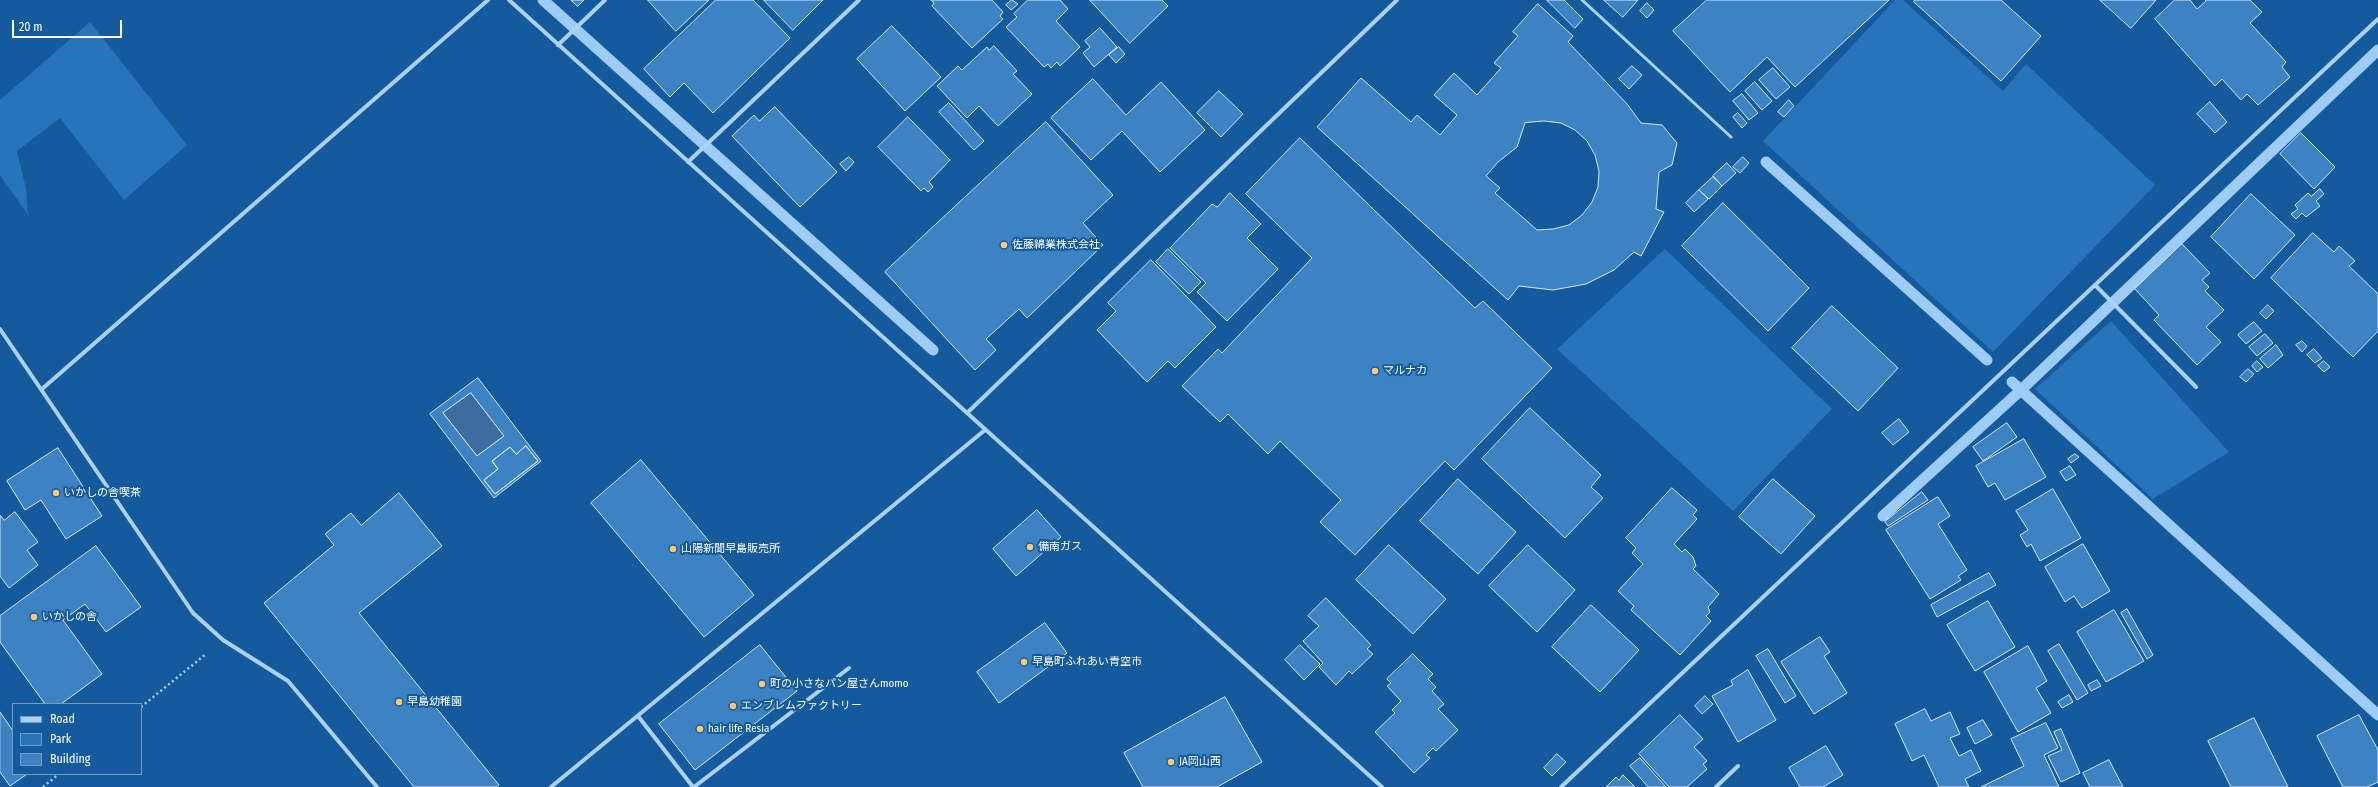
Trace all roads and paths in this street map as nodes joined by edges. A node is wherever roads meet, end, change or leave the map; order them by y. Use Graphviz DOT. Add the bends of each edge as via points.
graph roads {
  1 [pos="488,0"];
  2 [pos="508,0"];
  3 [pos="605,0"];
  4 [pos="859,0"];
  5 [pos="1398,0"];
  6 [pos="1582,0"];
  7 [pos="2378,19"];
  8 [pos="558,45"];
  9 [pos="1731,137"];
  10 [pos="688,162"];
  11 [pos="2095,285"];
  12 [pos="0,329"];
  13 [pos="2196,387"];
  14 [pos="42,389"];
  15 [pos="967,412"];
  16 [pos="985,430"];
  17 [pos="223,640"];
  18 [pos="849,668"];
  19 [pos="142,706"];
  20 [pos="638,716"];
  21 [pos="1738,766"];
  22 [pos="58,775"];
  23 [pos="43,787"];
  24 [pos="377,787"];
  25 [pos="551,787"];
  26 [pos="694,787"];
  27 [pos="1382,787"];
  28 [pos="1561,787"];
  29 [pos="1716,787"];
  1 -- 14 [label="street"];
  2 -- 8 [label="street"];
  3 -- 8 [label="street"];
  4 -- 10 [label="street"];
  5 -- 15 [label="street"];
  6 -- 9 [label="lane"];
  7 -- 11 [label="street"];
  8 -- 10 [label="street"];
  10 -- 15 [label="street"];
  11 -- 13 [label="street"];
  11 -- 28 [label="street"];
  12 -- 14 [label="street"];
  14 -- 17 [label="street" via="193,613"];
  15 -- 16 [label="street"];
  16 -- 20 [label="street"];
  16 -- 27 [label="street"];
  17 -- 19 [label="path"];
  17 -- 24 [label="street" via="288,681"];
  18 -- 26 [label="street"];
  20 -- 25 [label="street"];
  20 -- 26 [label="street"];
  21 -- 29 [label="street"];
  22 -- 23 [label="path"];
}
